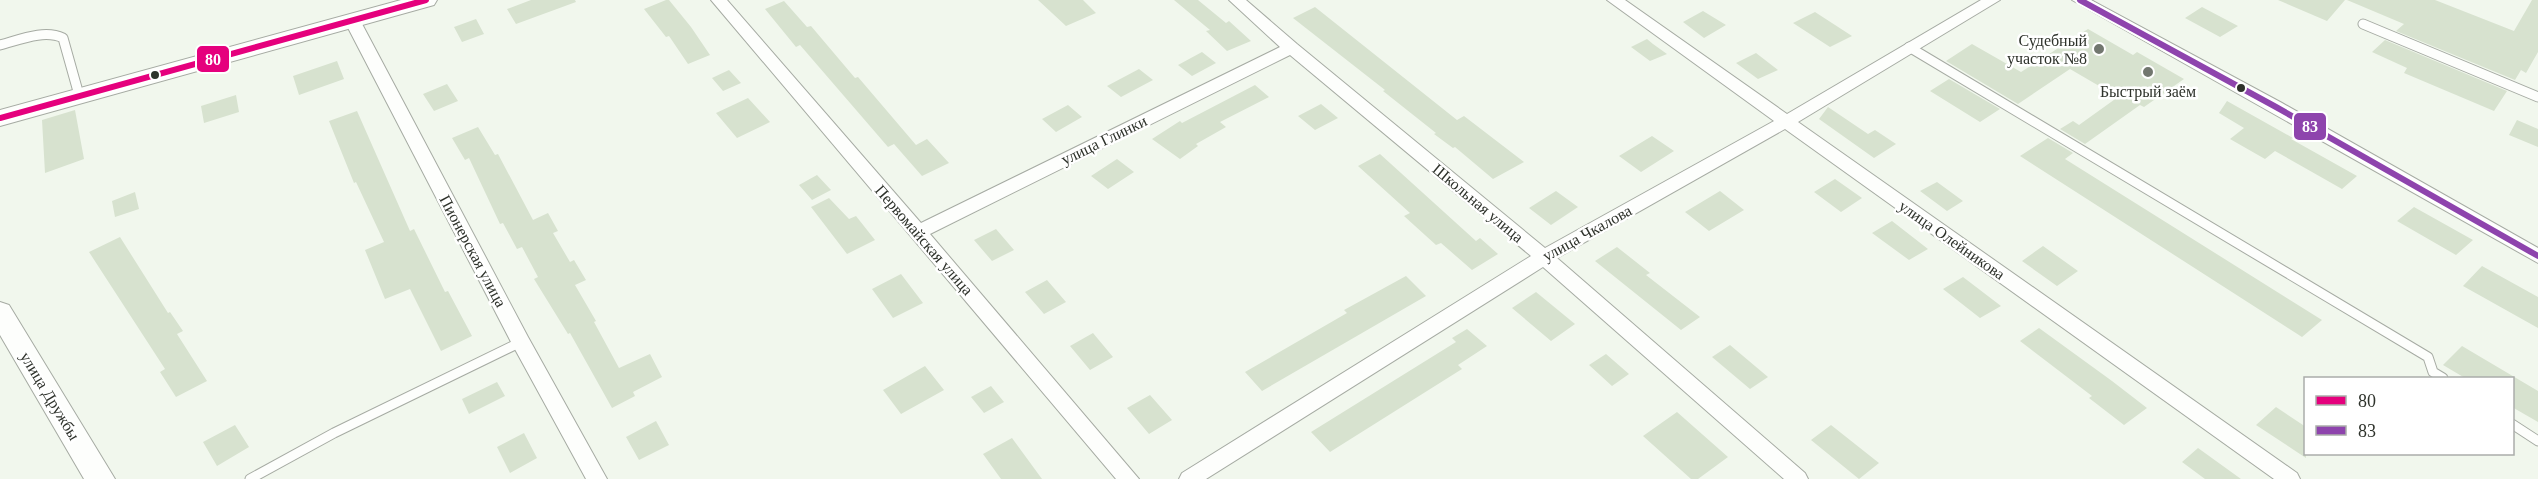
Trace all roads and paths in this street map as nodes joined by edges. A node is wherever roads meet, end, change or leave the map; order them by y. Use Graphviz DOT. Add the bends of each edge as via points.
graph roads {
  1 [pos="426,0"];
  2 [pos="719,0"];
  3 [pos="1237,0"];
  4 [pos="1615,0"];
  5 [pos="1992,0"];
  6 [pos="2080,0"];
  7 [pos="353,22"];
  8 [pos="2363,24"];
  9 [pos="0,45"];
  10 [pos="1909,47"];
  11 [pos="1291,48"];
  12 [pos="79,95"];
  13 [pos="2538,97"];
  14 [pos="0,118"];
  15 [pos="1785,122"];
  16 [pos="917,233"];
  17 [pos="2538,256"];
  18 [pos="1544,257"];
  19 [pos="0,312"];
  20 [pos="521,342"];
  21 [pos="2441,377"];
  22 [pos="2514,425"];
  23 [pos="2538,441"];
  24 [pos="100,479"];
  25 [pos="250,479"];
  26 [pos="597,479"];
  27 [pos="1129,479"];
  28 [pos="1189,479"];
  29 [pos="1798,479"];
  30 [pos="2290,479"];
  1 -- 7 [label="street"];
  2 -- 16 [label="street, Первомайская улица"];
  3 -- 11 [label="street, Школьная улица"];
  4 -- 15 [label="street, улица Олейникова"];
  5 -- 10 [label="street, улица Чкалова"];
  6 -- 17 [label="street"];
  7 -- 12 [label="street"];
  7 -- 20 [label="street, Пионерская улица"];
  8 -- 13 [label="lane"];
  9 -- 12 [label="lane" via="58,34 63,38"];
  10 -- 15 [label="street, улица Чкалова"];
  10 -- 21 [label="lane" via="2428,357 2433,372"];
  11 -- 16 [label="street, улица Глинки"];
  11 -- 18 [label="street, Школьная улица"];
  12 -- 14 [label="street"];
  15 -- 18 [label="street, улица Чкалова"];
  15 -- 30 [label="street, улица Олейникова"];
  16 -- 27 [label="street, Первомайская улица"];
  18 -- 28 [label="street, улица Чкалова"];
  18 -- 29 [label="street, Школьная улица"];
  19 -- 24 [label="street, улица Дружбы"];
  20 -- 25 [label="lane" via="334,433"];
  20 -- 26 [label="street, Пионерская улица"];
  22 -- 23 [label="lane"];
}
